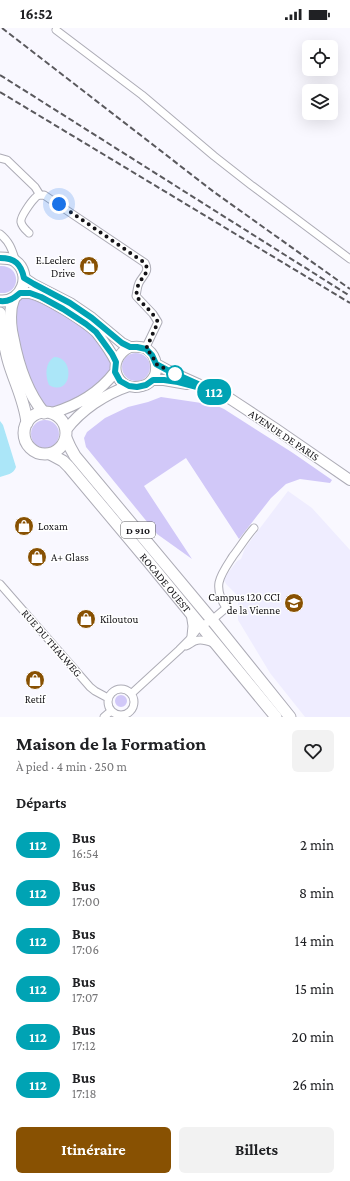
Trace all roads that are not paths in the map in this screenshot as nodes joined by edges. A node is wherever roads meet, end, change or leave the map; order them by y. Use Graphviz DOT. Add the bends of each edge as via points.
graph roads {
  1 [pos="56,29"];
  2 [pos="0,158"];
  3 [pos="40,195"];
  4 [pos="29,233"];
  5 [pos="0,234"];
  6 [pos="0,258"];
  7 [pos="350,259"];
  8 [pos="16,262"];
  9 [pos="24,278"];
  10 [pos="17,295"];
  11 [pos="0,301"];
  12 [pos="0,313"];
  13 [pos="130,347"];
  14 [pos="146,349"];
  15 [pos="156,364"];
  16 [pos="115,367"];
  17 [pos="153,380"];
  18 [pos="129,386"];
  19 [pos="216,392"];
  20 [pos="48,413"];
  21 [pos="27,423"];
  22 [pos="66,434"];
  23 [pos="50,454"];
  24 [pos="350,480"];
  25 [pos="254,528"];
  26 [pos="0,584"];
  27 [pos="190,611"];
  28 [pos="212,620"];
  29 [pos="203,628"];
  30 [pos="193,638"];
  31 [pos="218,645"];
  32 [pos="132,694"];
  33 [pos="108,698"];
  34 [pos="111,711"];
  35 [pos="123,716"];
  36 [pos="104,717"];
  37 [pos="276,717"];
  38 [pos="290,717"];
  1 -- 7 [label="street" via="142,95 251,185"];
  2 -- 3 [label="street" via="7,160 35,186"];
  3 -- 4 [label="street" via="35,197 21,219"];
  3 -- 14 [label="street" via="44,195 145,263 146,274 138,284 136,296 151,310 158,322"];
  5 -- 8 [label="street" via="12,248"];
  6 -- 8 [label="main road"];
  8 -- 9 [label="main road" via="22,269"];
  9 -- 10 [label="main road" via="23,286"];
  9 -- 13 [label="main road" via="70,303"];
  10 -- 11 [label="main road"];
  10 -- 16 [label="main road" via="30,293 41,297 86,324 104,343"];
  10 -- 20 [label="main road" via="11,311 11,329 16,355 30,393"];
  12 -- 21 [label="main road" via="6,349 26,412"];
  13 -- 14 [label="main road"];
  13 -- 16 [label="main road" via="120,353"];
  14 -- 15 [label="main road"];
  15 -- 17 [label="main road"];
  15 -- 19 [label="main road, AVENUE DE PARIS"];
  16 -- 18 [label="main road" via="120,381"];
  16 -- 20 [label="main road" via="102,386 81,402"];
  17 -- 18 [label="main road" via="146,385"];
  17 -- 19 [label="main road, AVENUE DE PARIS" via="178,382"];
  18 -- 22 [label="main road" via="98,401 74,420"];
  19 -- 24 [label="main road, AVENUE DE PARIS" via="229,398"];
  20 -- 21 [label="main road" via="37,414"];
  20 -- 22 [label="main road" via="61,420"];
  21 -- 23 [label="main road" via="24,435 29,446 38,453"];
  22 -- 23 [label="main road" via="60,448"];
  22 -- 28 [label="main road, ROCADE OUEST / D 910" via="75,456"];
  23 -- 27 [label="main road, ROCADE OUEST / D 910" via="69,467"];
  25 -- 28 [label="street" via="219,578 219,593 226,608"];
  26 -- 33 [label="street, RUE DU THALWEG" via="90,687"];
  27 -- 29 [label="main road, ROCADE OUEST / D 910"];
  27 -- 30 [label="street"];
  28 -- 29 [label="street"];
  28 -- 38 [label="main road, D 910"];
  29 -- 30 [label="street" via="199,627"];
  29 -- 31 [label="main road, ROCADE OUEST / D 910"];
  30 -- 31 [label="street"];
  30 -- 32 [label="street" via="191,644 179,650"];
  31 -- 37 [label="main road, ROCADE OUEST / D 910"];
  32 -- 33 [label="street" via="125,689 117,689"];
  32 -- 35 [label="street" via="134,700 131,709"];
  33 -- 34 [label="street"];
  34 -- 35 [label="street"];
  34 -- 36 [label="street"];
}
